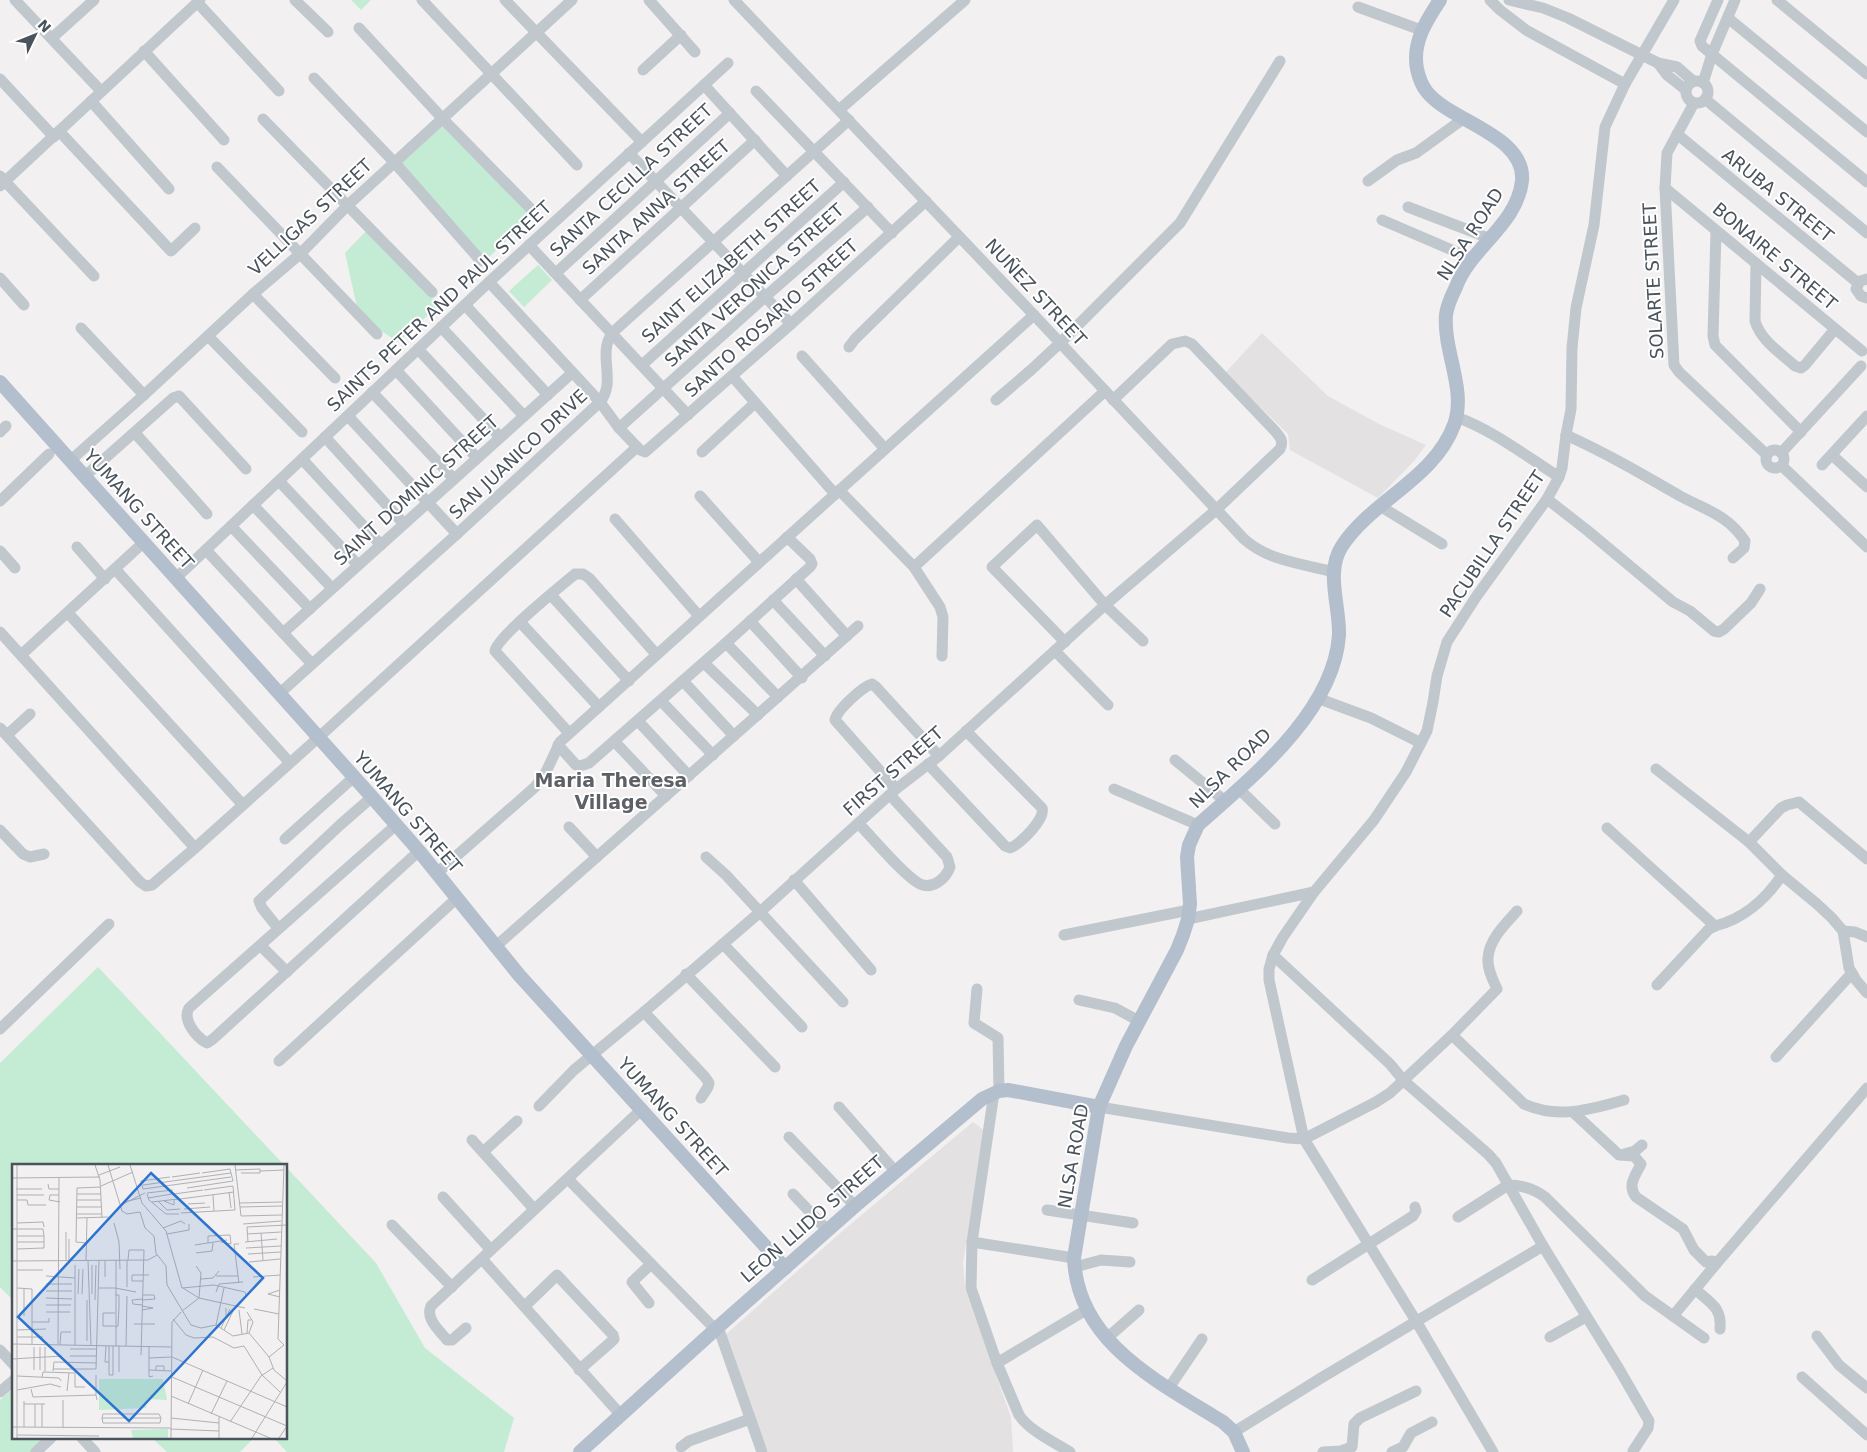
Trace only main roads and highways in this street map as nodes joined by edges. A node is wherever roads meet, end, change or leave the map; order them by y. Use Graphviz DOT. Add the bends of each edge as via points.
graph roads {
  1 [pos="1440,0"];
  2 [pos="0,382"];
  3 [pos="1099,1107"];
  4 [pos="785,1268"];
  5 [pos="580,1452"];
  6 [pos="1243,1452"];
  1 -- 3 [label="main road, NLSA ROAD" via="1421,30 1416,52 1424,88 1442,106 1501,140 1514,155 1522,172 1521,185 1510,212 1457,282 1446,316 1457,399 1456,417 1447,440 1433,459 1359,525 1336,560 1337,648 1317,698 1277,752 1198,825 1187,857 1189,915 1177,950 1138,1021"];
  2 -- 4 [label="main road, YUMANG STREET" via="396,824 495,947"];
  3 -- 4 [label="main road, LEON LLIDO STREET" via="1008,1090 996,1092 971,1107"];
  3 -- 6 [label="main road, NLSA ROAD" via="1074,1263 1078,1289 1086,1310 1106,1339 1124,1356 1223,1422 1234,1432"];
  4 -- 5 [label="main road, LEON LLIDO STREET"];
}
